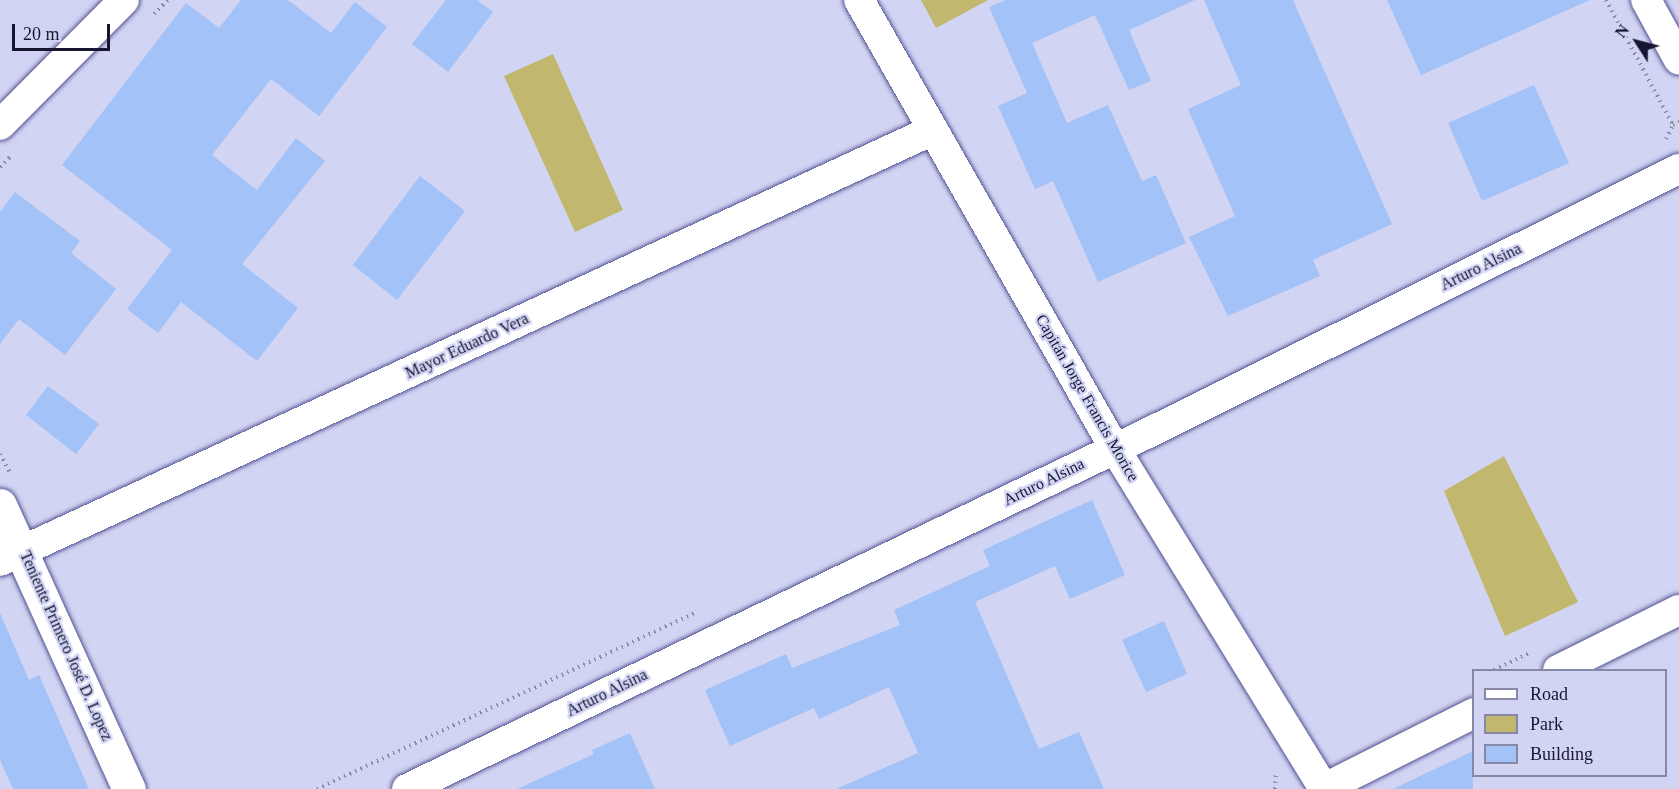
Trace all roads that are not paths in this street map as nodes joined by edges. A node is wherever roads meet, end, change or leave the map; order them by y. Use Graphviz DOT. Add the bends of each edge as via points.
graph roads {
  1 [pos="124,0"];
  2 [pos="859,0"];
  3 [pos="1646,0"];
  4 [pos="1679,60"];
  5 [pos="0,126"];
  6 [pos="933,130"];
  7 [pos="1679,169"];
  8 [pos="1115,449"];
  9 [pos="0,505"];
  10 [pos="12,556"];
  11 [pos="1679,610"];
  12 [pos="1560,669"];
  13 [pos="1472,714"];
  14 [pos="129,789"];
  15 [pos="407,789"];
  16 [pos="1324,789"];
  1 -- 5 [label="street"];
  2 -- 6 [label="street, Capitán Jorge Francis Morice"];
  3 -- 4 [label="street"];
  6 -- 8 [label="street, Capitán Jorge Francis Morice"];
  6 -- 10 [label="street, Mayor Eduardo Vera"];
  7 -- 8 [label="street, Arturo Alsina"];
  8 -- 15 [label="street, Arturo Alsina"];
  8 -- 16 [label="street, Capitán Jorge Francis Morice"];
  9 -- 10 [label="street, Teniente Primero José D. Lopez"];
  10 -- 14 [label="street, Teniente Primero José D. Lopez"];
  11 -- 12 [label="street"];
  13 -- 16 [label="street"];
}
